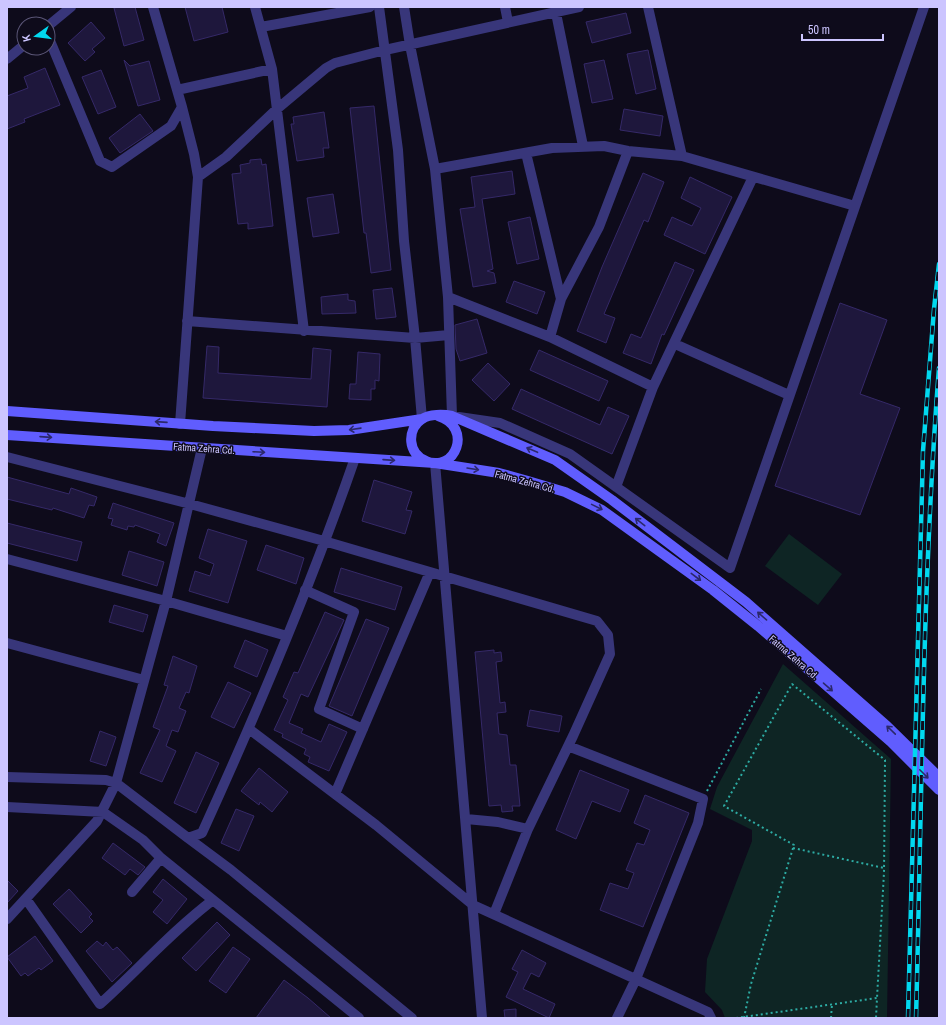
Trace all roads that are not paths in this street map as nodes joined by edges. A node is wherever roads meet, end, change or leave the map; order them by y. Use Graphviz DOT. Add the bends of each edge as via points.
graph roads {
  1 [pos="71,7"];
  2 [pos="153,7"];
  3 [pos="255,7"];
  4 [pos="370,7"];
  5 [pos="379,7"];
  6 [pos="402,7"];
  7 [pos="505,7"];
  8 [pos="580,7"];
  9 [pos="648,7"];
  10 [pos="924,7"];
  11 [pos="556,13"];
  12 [pos="56,19"];
  13 [pos="508,22"];
  14 [pos="261,27"];
  15 [pos="410,44"];
  16 [pos="385,50"];
  17 [pos="16,52"];
  18 [pos="56,55"];
  19 [pos="7,59"];
  20 [pos="272,69"];
  21 [pos="177,90"];
  22 [pos="182,107"];
  23 [pos="277,109"];
  24 [pos="583,146"];
  25 [pos="628,151"];
  26 [pos="526,153"];
  27 [pos="682,156"];
  28 [pos="435,168"];
  29 [pos="198,176"];
  30 [pos="753,177"];
  31 [pos="855,206"];
  32 [pos="448,297"];
  33 [pos="561,300"];
  34 [pos="187,321"];
  35 [pos="304,331"];
  36 [pos="449,336"];
  37 [pos="550,337"];
  38 [pos="415,338"];
  39 [pos="675,344"];
  40 [pos="653,387"];
  41 [pos="790,395"];
  42 [pos="7,411"];
  43 [pos="438,416"];
  44 [pos="452,416"];
  45 [pos="422,419"];
  46 [pos="180,424"];
  47 [pos="7,435"];
  48 [pos="202,448"];
  49 [pos="7,457"];
  50 [pos="356,458"];
  51 [pos="435,463"];
  52 [pos="616,487"];
  53 [pos="190,504"];
  54 [pos="324,541"];
  55 [pos="667,550"];
  56 [pos="7,559"];
  57 [pos="430,572"];
  58 [pos="444,576"];
  59 [pos="305,590"];
  60 [pos="166,601"];
  61 [pos="287,636"];
  62 [pos="7,643"];
  63 [pos="144,680"];
  64 [pos="248,729"];
  65 [pos="363,729"];
  66 [pos="568,746"];
  67 [pos="7,777"];
  68 [pos="939,777"];
  69 [pos="116,784"];
  70 [pos="939,790"];
  71 [pos="335,794"];
  72 [pos="7,807"];
  73 [pos="103,812"];
  74 [pos="466,819"];
  75 [pos="528,829"];
  76 [pos="188,838"];
  77 [pos="161,858"];
  78 [pos="132,892"];
  79 [pos="26,899"];
  80 [pos="212,900"];
  81 [pos="473,905"];
  82 [pos="494,914"];
  83 [pos="7,919"];
  84 [pos="636,979"];
  85 [pos="359,1018"];
  86 [pos="412,1018"];
  87 [pos="482,1018"];
  88 [pos="617,1018"];
  89 [pos="710,1018"];
  1 -- 12 [label="street"];
  2 -- 21 [label="street"];
  3 -- 14 [label="street"];
  4 -- 14 [label="street"];
  5 -- 16 [label="street"];
  6 -- 15 [label="street"];
  7 -- 13 [label="street"];
  8 -- 11 [label="street"];
  9 -- 27 [label="street" via="651,11"];
  10 -- 31 [label="street"];
  11 -- 13 [label="street"];
  11 -- 24 [label="street"];
  13 -- 15 [label="street"];
  14 -- 20 [label="street"];
  15 -- 16 [label="street"];
  15 -- 28 [label="street"];
  16 -- 23 [label="street" via="335,63"];
  16 -- 38 [label="street" via="398,150 404,241"];
  17 -- 19 [label="street"];
  18 -- 22 [label="street" via="100,161 112,167 172,126"];
  20 -- 21 [label="street"];
  20 -- 23 [label="street"];
  21 -- 22 [label="street"];
  22 -- 29 [label="street"];
  23 -- 29 [label="street" via="226,157"];
  23 -- 35 [label="street"];
  24 -- 25 [label="street" via="604,146"];
  24 -- 26 [label="street"];
  25 -- 27 [label="street"];
  25 -- 33 [label="street" via="599,227"];
  26 -- 28 [label="street"];
  26 -- 33 [label="street"];
  27 -- 30 [label="street"];
  28 -- 32 [label="street"];
  29 -- 34 [label="street"];
  30 -- 31 [label="street"];
  30 -- 39 [label="street"];
  31 -- 41 [label="street"];
  32 -- 36 [label="street"];
  32 -- 37 [label="street"];
  33 -- 37 [label="street"];
  34 -- 35 [label="street"];
  34 -- 46 [label="street"];
  35 -- 38 [label="street"];
  36 -- 38 [label="street"];
  36 -- 44 [label="street"];
  37 -- 40 [label="street"];
  38 -- 45 [label="street"];
  39 -- 40 [label="street"];
  39 -- 41 [label="street"];
  40 -- 52 [label="street"];
  41 -- 52 [label="street" via="730,568"];
  46 -- 42 [label="main road, one-way"];
  43 -- 44 [label="main road, Fatma Zehra Cd."];
  43 -- 45 [label="main road"];
  43 -- 51 [label="main road" via="456,429 458,445 450,458"];
  44 -- 52 [label="street" via="500,423 570,454"];
  55 -- 44 [label="main road, Fatma Zehra Cd., one-way" via="612,500 555,460"];
  45 -- 46 [label="main road, one-way" via="349,430 314,431"];
  45 -- 51 [label="main road" via="412,431 412,446 420,459"];
  47 -- 48 [label="main road, Fatma Zehra Cd., one-way"];
  48 -- 50 [label="main road, Fatma Zehra Cd., one-way"];
  48 -- 53 [label="street"];
  49 -- 53 [label="street"];
  50 -- 51 [label="main road, Fatma Zehra Cd., one-way"];
  50 -- 54 [label="street"];
  51 -- 55 [label="main road, Fatma Zehra Cd., one-way" via="499,473 565,492 602,510"];
  51 -- 58 [label="street"];
  53 -- 54 [label="street"];
  53 -- 60 [label="street"];
  54 -- 57 [label="street"];
  54 -- 59 [label="street"];
  68 -- 55 [label="main road, Fatma Zehra Cd., one-way" via="887,726 746,602"];
  55 -- 70 [label="main road, Fatma Zehra Cd., one-way" via="891,742"];
  56 -- 60 [label="street"];
  57 -- 58 [label="street"];
  57 -- 65 [label="street"];
  58 -- 66 [label="street" via="597,621 608,635 610,654"];
  58 -- 74 [label="street"];
  59 -- 61 [label="street"];
  59 -- 65 [label="street" via="354,612 319,709"];
  60 -- 61 [label="street"];
  60 -- 63 [label="street"];
  61 -- 64 [label="street"];
  62 -- 63 [label="street"];
  63 -- 69 [label="street"];
  64 -- 71 [label="street"];
  64 -- 76 [label="street" via="202,833"];
  65 -- 71 [label="street"];
  66 -- 75 [label="street"];
  66 -- 84 [label="street" via="703,799 698,823"];
  67 -- 69 [label="street" via="74,777 106,780"];
  69 -- 73 [label="street"];
  69 -- 76 [label="street"];
  71 -- 81 [label="street"];
  72 -- 73 [label="street"];
  73 -- 77 [label="street" via="143,840"];
  73 -- 79 [label="street" via="84,837"];
  74 -- 75 [label="street" via="498,822"];
  74 -- 81 [label="street"];
  75 -- 82 [label="street"];
  76 -- 86 [label="street"];
  77 -- 78 [label="street"];
  77 -- 80 [label="street"];
  79 -- 80 [label="street" via="100,1004"];
  79 -- 83 [label="street"];
  80 -- 85 [label="street"];
  81 -- 82 [label="street"];
  81 -- 87 [label="street"];
  82 -- 84 [label="street"];
  84 -- 88 [label="street"];
  84 -- 89 [label="street" via="708,1012"];
}
